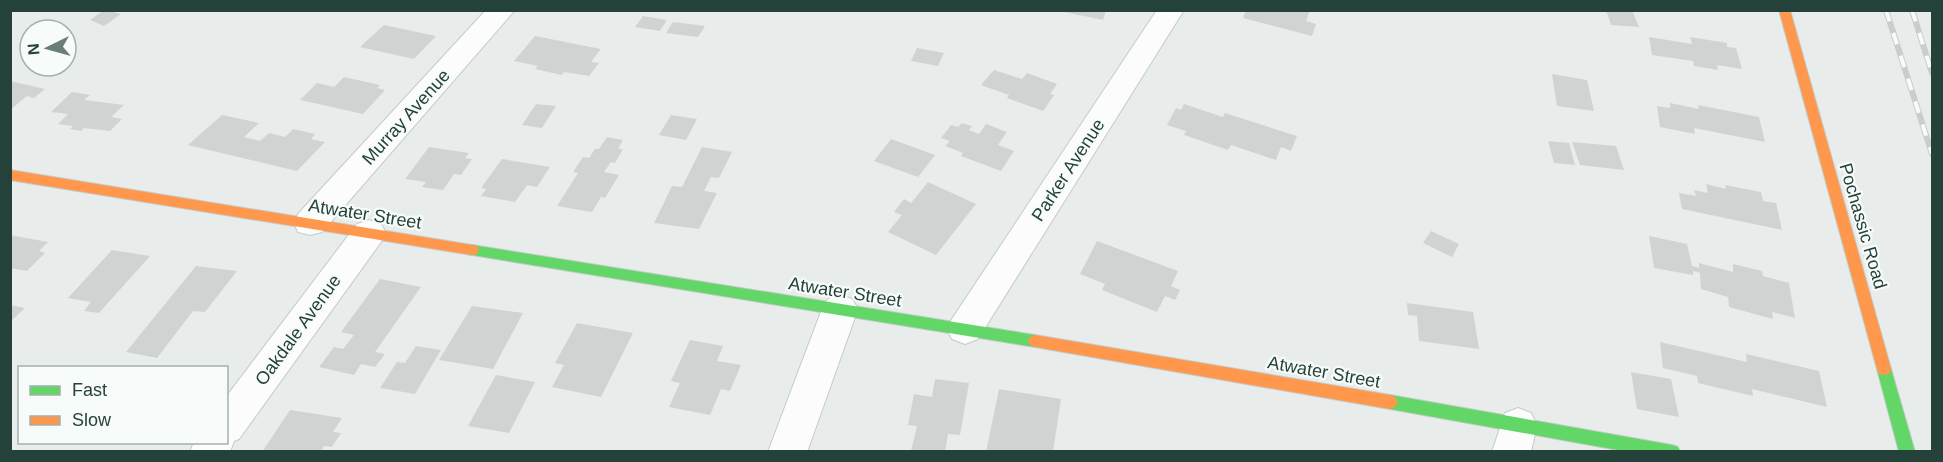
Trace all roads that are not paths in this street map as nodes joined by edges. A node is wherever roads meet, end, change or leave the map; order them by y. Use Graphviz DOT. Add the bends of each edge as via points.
graph roads {
  1 [pos="502,10"];
  2 [pos="1171,10"];
  3 [pos="1784,10"];
  4 [pos="10,175"];
  5 [pos="309,223"];
  6 [pos="369,233"];
  7 [pos="840,309"];
  8 [pos="965,329"];
  9 [pos="228,424"];
  10 [pos="1515,438"];
  11 [pos="787,452"];
  12 [pos="1672,452"];
  13 [pos="1907,452"];
  1 -- 5 [label="street, Murray Avenue"];
  2 -- 8 [label="street, Parker Avenue"];
  3 -- 13 [label="street, Pochassic Road"];
  4 -- 5 [label="street, Atwater Street"];
  5 -- 6 [label="street, Atwater Street"];
  6 -- 7 [label="street, Atwater Street"];
  6 -- 9 [label="street, Oakdale Avenue"];
  7 -- 8 [label="street, Atwater Street"];
  7 -- 11 [label="street"];
  8 -- 10 [label="street, Atwater Street" via="1155,360"];
  10 -- 12 [label="street, Atwater Street"];
}
